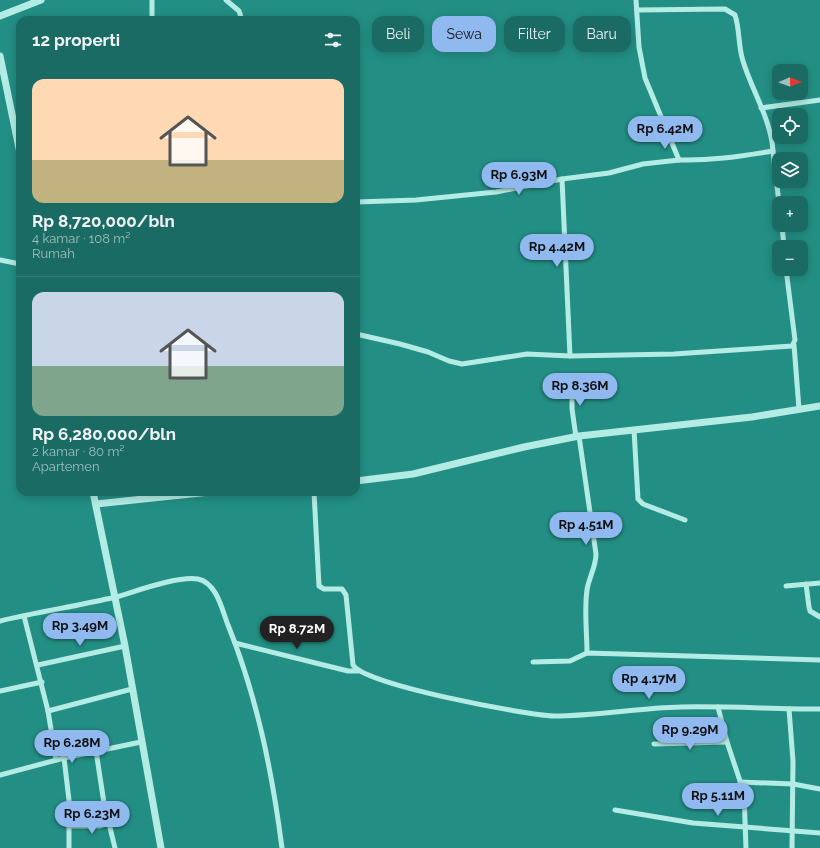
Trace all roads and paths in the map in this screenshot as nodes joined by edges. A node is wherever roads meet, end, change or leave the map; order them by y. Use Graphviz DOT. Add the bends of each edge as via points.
graph roads {
  1 [pos="41,0"];
  2 [pos="152,0"];
  3 [pos="226,0"];
  4 [pos="636,0"];
  5 [pos="637,10"];
  6 [pos="0,16"];
  7 [pos="152,16"];
  8 [pos="241,16"];
  9 [pos="0,56"];
  10 [pos="820,100"];
  11 [pos="761,108"];
  12 [pos="16,134"];
  13 [pos="773,151"];
  14 [pos="679,160"];
  15 [pos="562,179"];
  16 [pos="778,196"];
  17 [pos="360,202"];
  18 [pos="0,260"];
  19 [pos="16,263"];
  20 [pos="787,276"];
  21 [pos="360,335"];
  22 [pos="794,345"];
  23 [pos="570,356"];
  24 [pos="572,379"];
  25 [pos="820,406"];
  26 [pos="798,409"];
  27 [pos="634,430"];
  28 [pos="578,437"];
  29 [pos="360,481"];
  30 [pos="94,496"];
  31 [pos="172,496"];
  32 [pos="314,496"];
  33 [pos="96,504"];
  34 [pos="685,520"];
  35 [pos="820,583"];
  36 [pos="806,584"];
  37 [pos="786,586"];
  38 [pos="115,597"];
  39 [pos="24,616"];
  40 [pos="820,617"];
  41 [pos="0,621"];
  42 [pos="236,643"];
  43 [pos="125,646"];
  44 [pos="587,653"];
  45 [pos="820,660"];
  46 [pos="533,662"];
  47 [pos="38,665"];
  48 [pos="358,671"];
  49 [pos="42,682"];
  50 [pos="132,689"];
  51 [pos="0,691"];
  52 [pos="718,707"];
  53 [pos="789,709"];
  54 [pos="820,709"];
  55 [pos="48,711"];
  56 [pos="141,742"];
  57 [pos="727,742"];
  58 [pos="654,744"];
  59 [pos="96,750"];
  60 [pos="64,758"];
  61 [pos="56,760"];
  62 [pos="0,775"];
  63 [pos="740,782"];
  64 [pos="793,784"];
  65 [pos="820,789"];
  66 [pos="616,810"];
  67 [pos="109,823"];
  68 [pos="69,826"];
  69 [pos="747,829"];
  70 [pos="792,831"];
  71 [pos="820,834"];
  72 [pos="69,848"];
  73 [pos="115,848"];
  74 [pos="161,848"];
  75 [pos="282,848"];
  76 [pos="746,848"];
  77 [pos="792,848"];
  1 -- 6 [label="street"];
  2 -- 7 [label="street"];
  3 -- 8 [label="street" via="239,11"];
  4 -- 5 [label="street"];
  5 -- 11 [label="street" via="692,8 731,11 737,22 743,62"];
  5 -- 14 [label="street" via="645,78"];
  9 -- 12 [label="street"];
  10 -- 11 [label="street"];
  11 -- 13 [label="street" via="770,131"];
  13 -- 14 [label="street" via="734,158"];
  13 -- 16 [label="street"];
  14 -- 15 [label="street"];
  15 -- 17 [label="street" via="496,192 416,200"];
  15 -- 23 [label="street"];
  18 -- 19 [label="street"];
  20 -- 22 [label="street"];
  21 -- 23 [label="street" via="400,344 455,363 527,354"];
  22 -- 23 [label="street" via="674,354"];
  22 -- 26 [label="street"];
  24 -- 28 [label="street" via="572,409"];
  25 -- 26 [label="street"];
  26 -- 27 [label="street"];
  27 -- 28 [label="street"];
  27 -- 34 [label="street" via="638,499 643,504"];
  28 -- 29 [label="street" via="524,446 413,474"];
  28 -- 44 [label="street" via="596,554 584,609"];
  30 -- 33 [label="street"];
  31 -- 33 [label="street"];
  32 -- 48 [label="street" via="319,586 324,589 342,589 346,595 353,661"];
  33 -- 38 [label="street"];
  35 -- 36 [label="street"];
  36 -- 37 [label="street"];
  36 -- 40 [label="street" via="810,611"];
  38 -- 39 [label="street"];
  38 -- 42 [label="street" via="186,579 200,579 210,585 218,597"];
  38 -- 43 [label="street"];
  39 -- 41 [label="street"];
  39 -- 47 [label="street"];
  42 -- 48 [label="street" via="348,671"];
  42 -- 75 [label="street" via="265,740"];
  43 -- 47 [label="street"];
  43 -- 50 [label="street"];
  44 -- 45 [label="street"];
  44 -- 46 [label="street" via="570,661"];
  47 -- 49 [label="street"];
  48 -- 52 [label="street" via="406,688 478,704 554,716"];
  49 -- 51 [label="street"];
  49 -- 55 [label="street"];
  50 -- 55 [label="street"];
  50 -- 56 [label="street"];
  52 -- 53 [label="street"];
  52 -- 57 [label="street"];
  53 -- 54 [label="street"];
  53 -- 64 [label="street"];
  55 -- 61 [label="street"];
  56 -- 59 [label="street"];
  56 -- 74 [label="street"];
  57 -- 58 [label="street"];
  57 -- 63 [label="street"];
  59 -- 60 [label="street"];
  59 -- 67 [label="street"];
  60 -- 61 [label="street"];
  60 -- 68 [label="street"];
  61 -- 62 [label="street"];
  63 -- 64 [label="street"];
  63 -- 69 [label="street" via="745,799"];
  64 -- 65 [label="street"];
  64 -- 70 [label="street"];
  66 -- 69 [label="street"];
  67 -- 68 [label="street" via="100,826"];
  67 -- 73 [label="street"];
  68 -- 72 [label="street"];
  69 -- 70 [label="street"];
  69 -- 76 [label="street"];
  70 -- 71 [label="street"];
  70 -- 77 [label="street"];
}
